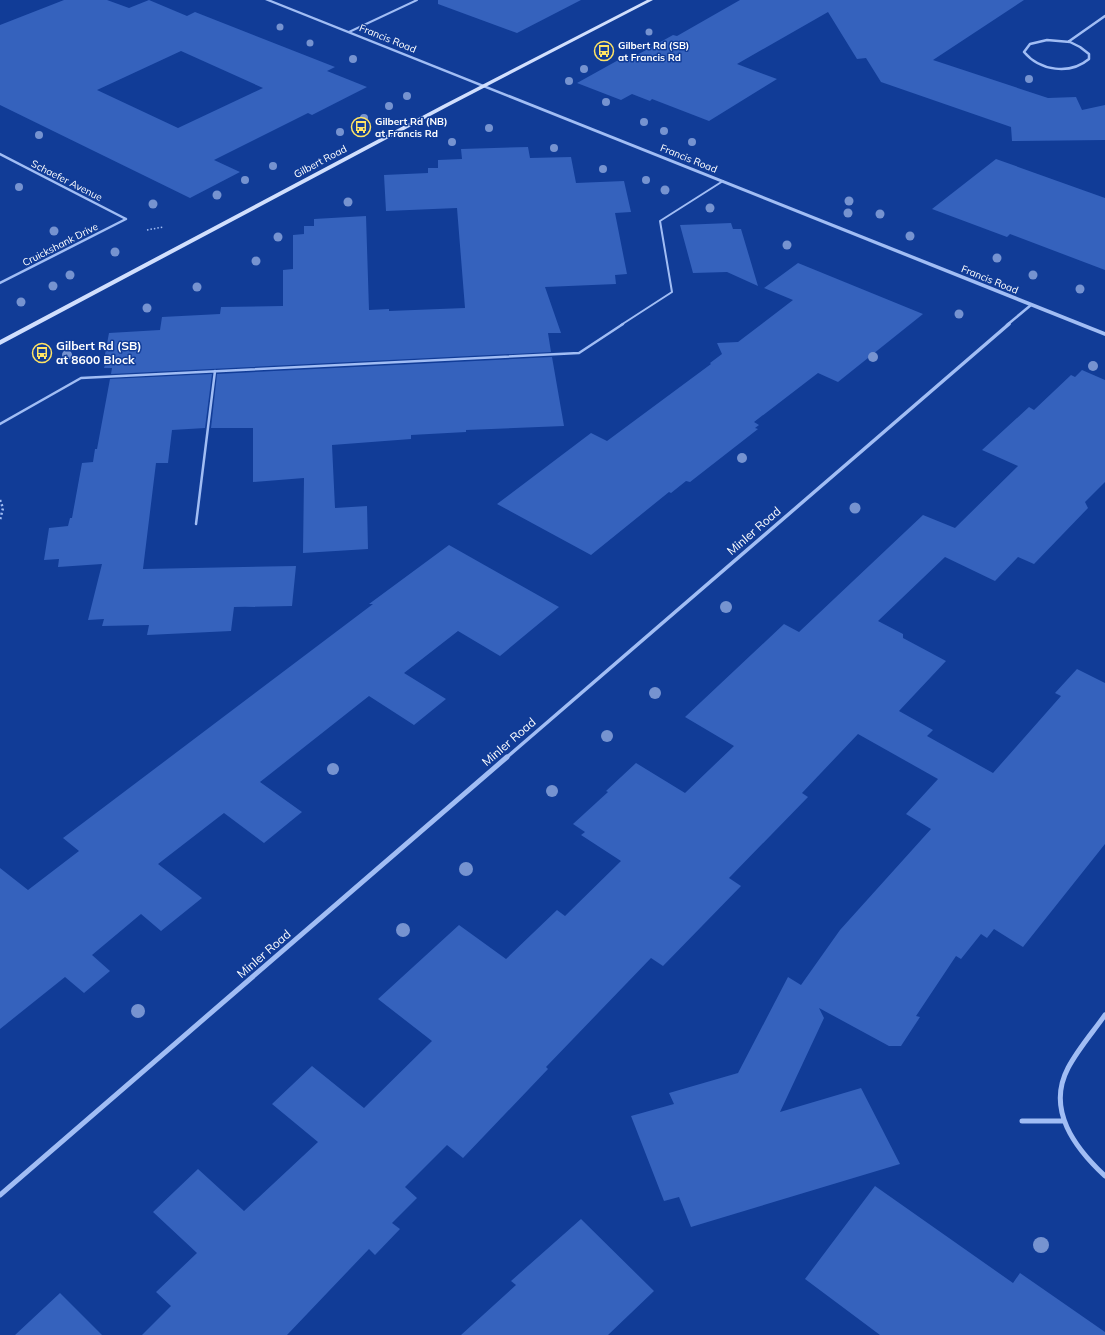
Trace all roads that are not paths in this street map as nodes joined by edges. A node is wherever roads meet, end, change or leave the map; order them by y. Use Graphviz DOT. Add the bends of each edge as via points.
graph roads {
  1 [pos="266,0"];
  2 [pos="417,0"];
  3 [pos="651,0"];
  4 [pos="1105,16"];
  5 [pos="349,32"];
  6 [pos="1068,42"];
  7 [pos="484,86"];
  8 [pos="0,154"];
  9 [pos="723,182"];
  10 [pos="126,220"];
  11 [pos="0,283"];
  12 [pos="1031,305"];
  13 [pos="1105,334"];
  14 [pos="0,343"];
  15 [pos="214,371"];
  16 [pos="0,424"];
  17 [pos="196,524"];
  18 [pos="1105,1015"];
  19 [pos="1022,1121"];
  20 [pos="1062,1121"];
  21 [pos="1105,1176"];
  22 [pos="0,1195"];
  1 -- 5 [label="street, Francis Road"];
  2 -- 5 [label="lane"];
  3 -- 7 [label="main road, Gilbert Road"];
  4 -- 6 [label="street"];
  5 -- 7 [label="street, Francis Road"];
  6 -- 6 [label="street" via="1078,45 1089,54 1086,63 1071,68 1050,67 1032,61 1024,52 1025,48 1037,41"];
  7 -- 9 [label="street, Francis Road"];
  7 -- 14 [label="main road, Gilbert Road"];
  8 -- 10 [label="street, Schaefer Avenue"];
  9 -- 12 [label="street, Francis Road"];
  9 -- 15 [label="lane" via="660,221 672,292 579,353"];
  10 -- 11 [label="street, Cruickshank Drive"];
  12 -- 13 [label="street, Francis Road"];
  12 -- 22 [label="street, Minler Road"];
  15 -- 16 [label="lane" via="81,378"];
  15 -- 17 [label="lane"];
  18 -- 20 [label="street" via="1068,1069 1061,1086 1059,1104"];
  19 -- 20 [label="street"];
  20 -- 21 [label="street" via="1071,1140 1084,1157"];
}
